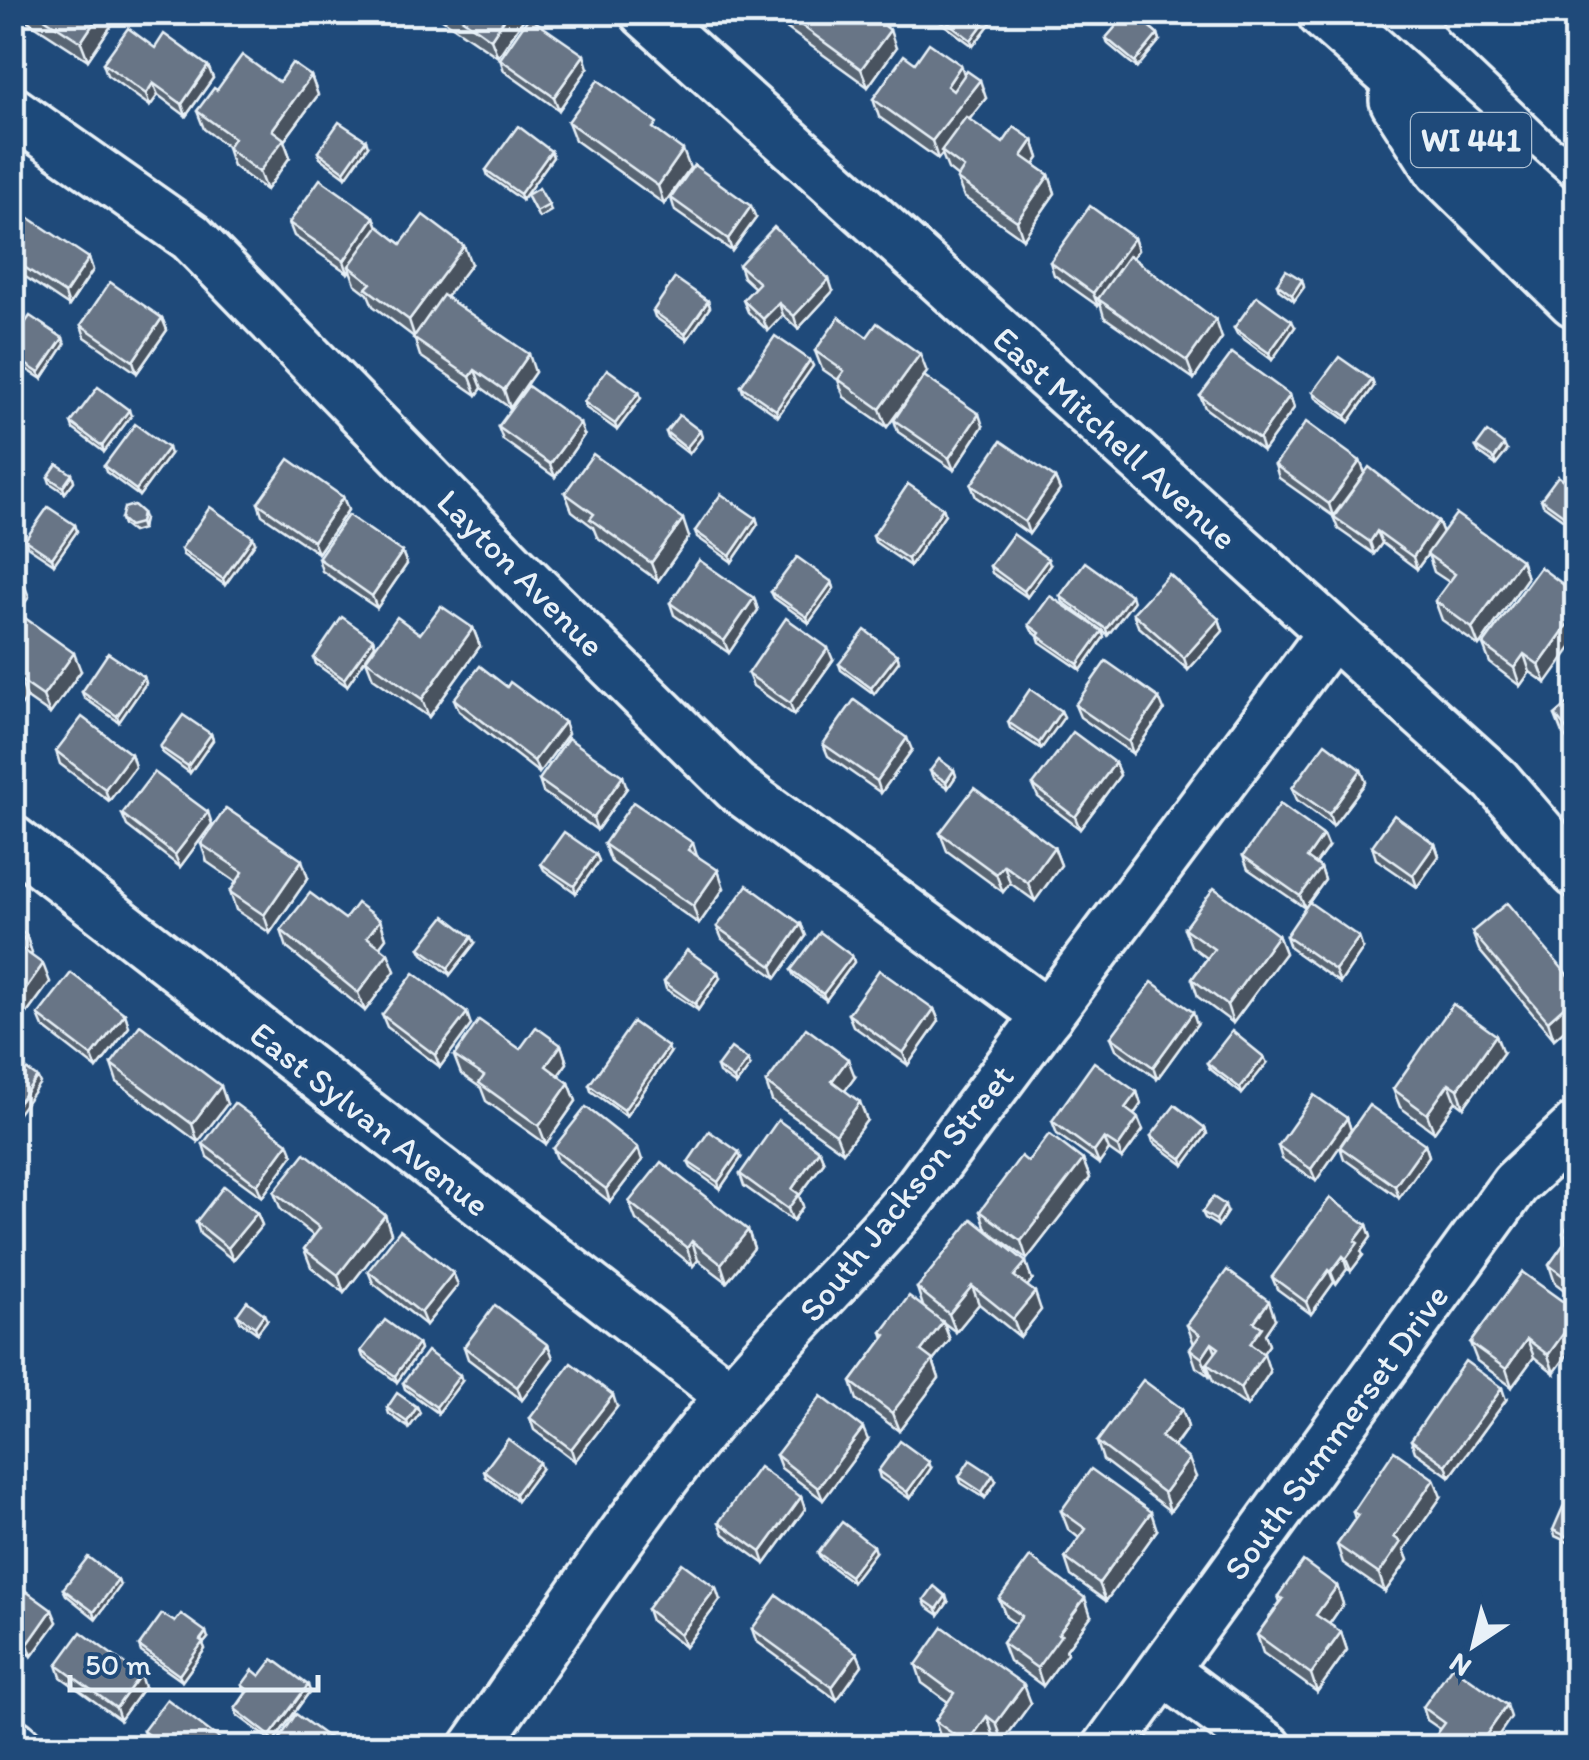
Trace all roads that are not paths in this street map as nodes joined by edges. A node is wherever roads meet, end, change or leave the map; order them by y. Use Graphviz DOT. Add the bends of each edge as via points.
graph roads {
  1 [pos="644,12"];
  2 [pos="1469,12"];
  3 [pos="1526,12"];
  4 [pos="1344,30"];
  5 [pos="1576,56"];
  6 [pos="12,111"];
  7 [pos="1576,114"];
  8 [pos="1576,235"];
  9 [pos="1576,299"];
  10 [pos="1332,633"];
  11 [pos="12,840"];
  12 [pos="1576,873"];
  13 [pos="1048,1014"];
  14 [pos="1576,1127"];
  15 [pos="731,1396"];
  16 [pos="1164,1671"];
  17 [pos="474,1748"];
  18 [pos="1107,1748"];
  19 [pos="1268,1748"];
  1 -- 10 [label="street, East Mitchell Avenue"];
  2 -- 7 [label="highway"];
  3 -- 5 [label="highway"];
  4 -- 8 [label="highway, WI 441"];
  4 -- 9 [label="highway" via="1442,168"];
  6 -- 13 [label="street, Layton Avenue" via="190,237 736,787"];
  10 -- 12 [label="street, East Mitchell Avenue" via="1496,780"];
  10 -- 13 [label="street, South Jackson Street"];
  11 -- 15 [label="street, East Sylvan Avenue"];
  13 -- 15 [label="street, South Jackson Street" via="912,1197"];
  14 -- 16 [label="street, South Summerset Drive" via="1515,1184"];
  15 -- 17 [label="street, South Jackson Street"];
  16 -- 18 [label="street, South Summerset Drive"];
  16 -- 19 [label="street"];
}
